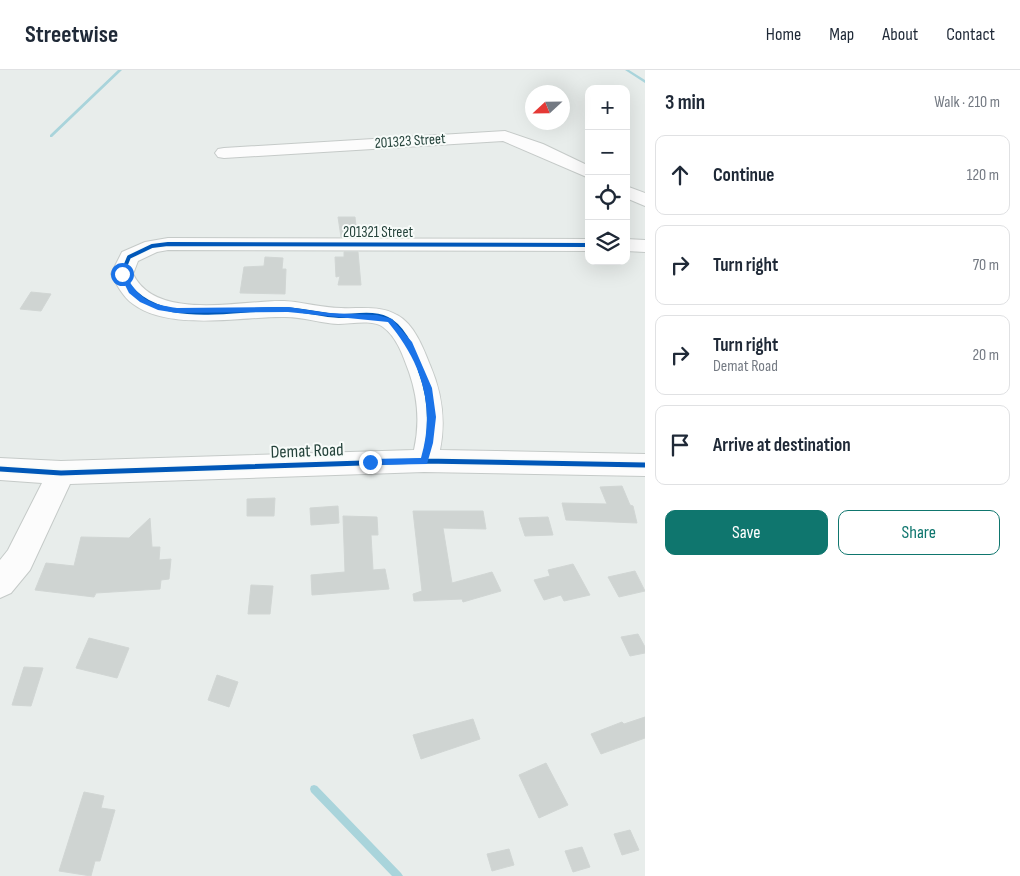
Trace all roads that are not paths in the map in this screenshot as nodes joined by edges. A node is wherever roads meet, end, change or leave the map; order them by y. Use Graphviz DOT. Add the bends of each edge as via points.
graph roads {
  1 [pos="224,153"];
  2 [pos="585,171"];
  3 [pos="630,193"];
  4 [pos="645,200"];
  5 [pos="585,245"];
  6 [pos="630,246"];
  7 [pos="645,246"];
  8 [pos="424,462"];
  9 [pos="645,465"];
  10 [pos="0,469"];
  11 [pos="61,472"];
  12 [pos="0,583"];
  1 -- 2 [label="street, 201323 Street" via="505,136"];
  3 -- 4 [label="street"];
  5 -- 8 [label="street, 201321 Street" via="168,244 152,246 129,257 122,274 131,292 158,308 177,311 288,309 390,320 408,342 428,388 432,417"];
  6 -- 7 [label="street"];
  8 -- 9 [label="street, Demat Road"];
  8 -- 11 [label="street, Demat Road"];
  10 -- 11 [label="street, Demat Road"];
  11 -- 12 [label="street" via="19,560"];
}
